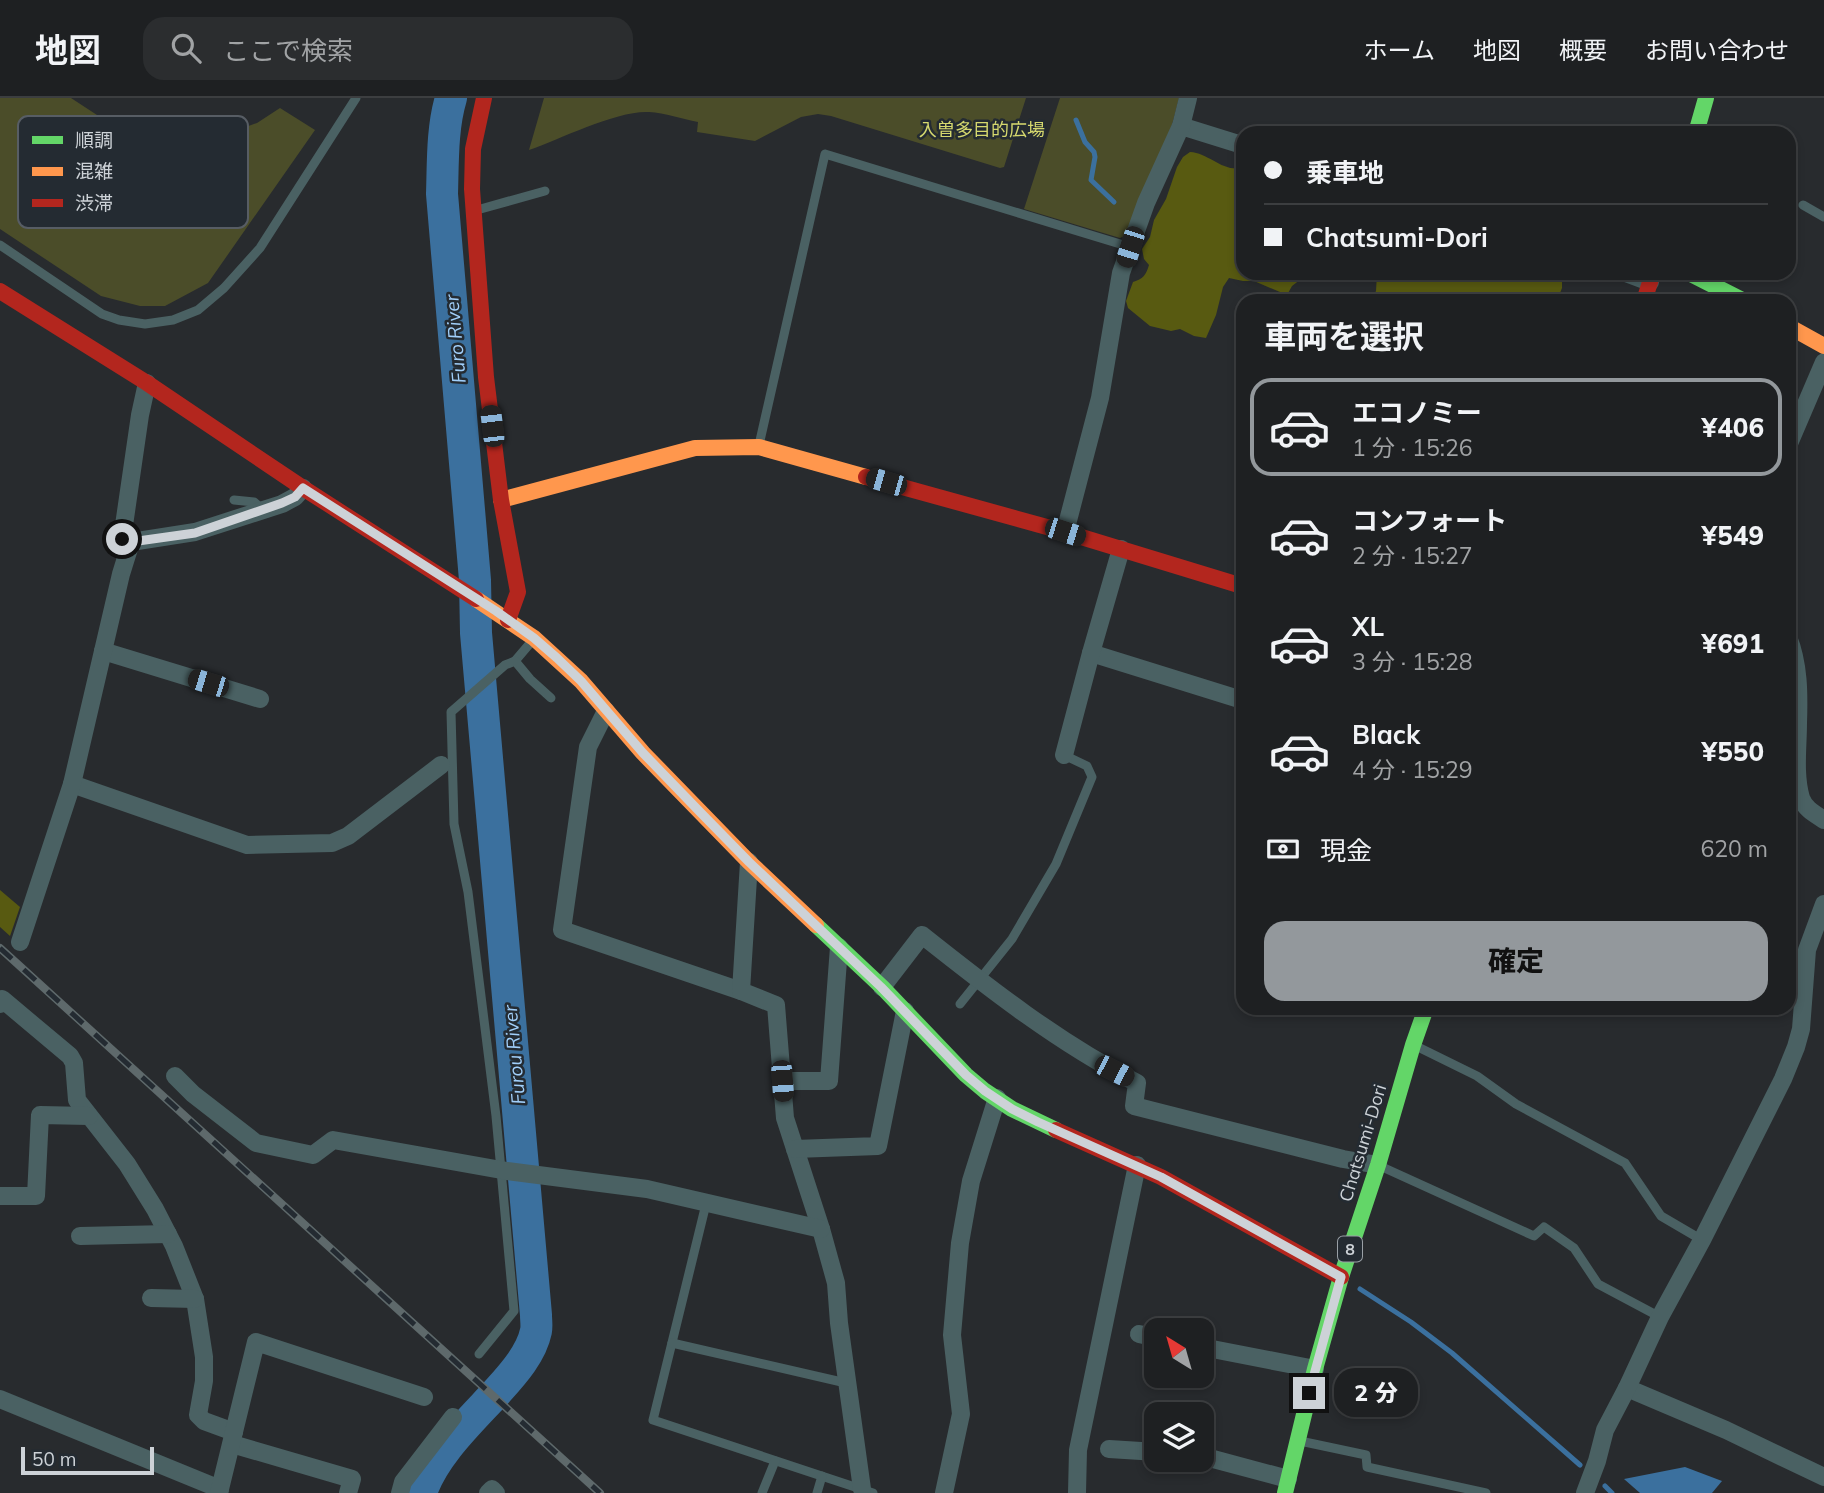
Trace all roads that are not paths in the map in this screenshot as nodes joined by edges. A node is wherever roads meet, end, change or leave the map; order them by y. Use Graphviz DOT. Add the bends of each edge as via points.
graph roads {
  1 [pos="356,98"];
  2 [pos="484,98"];
  3 [pos="1188,98"];
  4 [pos="1706,98"];
  5 [pos="1181,126"];
  6 [pos="1698,126"];
  7 [pos="1236,143"];
  8 [pos="545,191"];
  9 [pos="1803,205"];
  10 [pos="474,211"];
  11 [pos="1824,217"];
  12 [pos="0,245"];
  13 [pos="1130,247"];
  14 [pos="1703,280"];
  15 [pos="0,291"];
  16 [pos="1730,294"];
  17 [pos="1796,330"];
  18 [pos="1824,346"];
  19 [pos="1824,362"];
  20 [pos="147,383"];
  21 [pos="1796,427"];
  22 [pos="759,447"];
  23 [pos="303,488"];
  24 [pos="234,500"];
  25 [pos="501,500"];
  26 [pos="262,509"];
  27 [pos="1065,532"];
  28 [pos="131,542"];
  29 [pos="1121,549"];
  30 [pos="1236,584"];
  31 [pos="502,616"];
  32 [pos="534,638"];
  33 [pos="103,651"];
  34 [pos="1091,653"];
  35 [pos="515,661"];
  36 [pos="1796,665"];
  37 [pos="1796,692"];
  38 [pos="551,698"];
  39 [pos="1236,698"];
  40 [pos="260,699"];
  41 [pos="606,711"];
  42 [pos="1065,755"];
  43 [pos="441,765"];
  44 [pos="1796,774"];
  45 [pos="72,784"];
  46 [pos="1824,820"];
  47 [pos="749,862"];
  48 [pos="1823,910"];
  49 [pos="20,942"];
  50 [pos="839,947"];
  51 [pos="978,980"];
  52 [pos="881,987"];
  53 [pos="741,991"];
  54 [pos="1,1000"];
  55 [pos="960,1003"];
  56 [pos="905,1011"];
  57 [pos="1424,1015"];
  58 [pos="1413,1045"];
  59 [pos="175,1076"];
  60 [pos="782,1081"];
  61 [pos="997,1098"];
  62 [pos="89,1116"];
  63 [pos="795,1149"];
  64 [pos="1137,1165"];
  65 [pos="1378,1166"];
  66 [pos="509,1171"];
  67 [pos="1,1196"];
  68 [pos="706,1204"];
  69 [pos="821,1229"];
  70 [pos="168,1234"];
  71 [pos="80,1236"];
  72 [pos="1702,1240"];
  73 [pos="1341,1277"];
  74 [pos="151,1298"];
  75 [pos="195,1299"];
  76 [pos="1660,1317"];
  77 [pos="672,1343"];
  78 [pos="1214,1349"];
  79 [pos="479,1354"];
  80 [pos="1315,1369"];
  81 [pos="846,1383"];
  82 [pos="1627,1388"];
  83 [pos="424,1397"];
  84 [pos="0,1399"];
  85 [pos="453,1417"];
  86 [pos="233,1438"];
  87 [pos="1298,1441"];
  88 [pos="1110,1449"];
  89 [pos="1144,1451"];
  90 [pos="1214,1460"];
  91 [pos="775,1461"];
  92 [pos="822,1476"];
  93 [pos="1824,1477"];
  94 [pos="1286,1486"];
  95 [pos="219,1491"];
  96 [pos="867,1491"];
  97 [pos="348,1493"];
  98 [pos="400,1493"];
  99 [pos="488,1493"];
  100 [pos="496,1493"];
  101 [pos="762,1493"];
  102 [pos="817,1493"];
  103 [pos="944,1493"];
  104 [pos="1077,1493"];
  105 [pos="1486,1493"];
  106 [pos="1585,1493"];
  1 -- 12 [label="lane" via="260,248 198,310 145,324 119,320 102,314"];
  2 -- 10 [label="street" via="474,149"];
  3 -- 5 [label="street"];
  4 -- 6 [label="street"];
  5 -- 7 [label="street"];
  5 -- 13 [label="street"];
  8 -- 10 [label="lane"];
  9 -- 11 [label="lane"];
  10 -- 25 [label="street" via="485,367"];
  13 -- 22 [label="lane" via="825,154"];
  13 -- 27 [label="street" via="1121,273 1100,398"];
  14 -- 16 [label="street"];
  15 -- 20 [label="street"];
  17 -- 18 [label="street"];
  19 -- 21 [label="street"];
  20 -- 23 [label="street"];
  20 -- 28 [label="street" via="122,539"];
  22 -- 25 [label="street" via="695,447"];
  22 -- 27 [label="street"];
  23 -- 26 [label="street" via="295,497"];
  23 -- 31 [label="street"];
  24 -- 26 [label="lane" via="254,502"];
  25 -- 31 [label="street" via="519,593"];
  26 -- 28 [label="street" via="195,533"];
  27 -- 29 [label="street"];
  28 -- 33 [label="street"];
  29 -- 30 [label="street"];
  29 -- 34 [label="street"];
  31 -- 32 [label="street"];
  32 -- 35 [label="lane"];
  32 -- 41 [label="street"];
  33 -- 40 [label="street"];
  33 -- 45 [label="street"];
  34 -- 39 [label="street"];
  34 -- 42 [label="street"];
  35 -- 38 [label="lane"];
  35 -- 66 [label="lane" via="451,712 454,824"];
  36 -- 37 [label="street"];
  41 -- 47 [label="street"];
  41 -- 53 [label="street" via="588,747 562,930"];
  42 -- 51 [label="lane" via="1087,766 1092,777 1056,864 1012,939"];
  43 -- 45 [label="street" via="348,836 332,843 247,845"];
  44 -- 46 [label="street" via="1808,809"];
  45 -- 49 [label="street"];
  47 -- 50 [label="street"];
  47 -- 53 [label="street"];
  48 -- 72 [label="street" via="1807,950 1796,1047"];
  50 -- 52 [label="street"];
  50 -- 60 [label="street" via="829,1081"];
  51 -- 52 [label="street" via="922,935"];
  51 -- 55 [label="lane"];
  51 -- 65 [label="street" via="1137,1083 1134,1106"];
  52 -- 56 [label="street"];
  53 -- 60 [label="street" via="776,1005"];
  54 -- 62 [label="street" via="70,1056 77,1100"];
  56 -- 61 [label="street" via="966,1075"];
  56 -- 63 [label="street" via="878,1146"];
  57 -- 58 [label="street, Chatsumi-Dori / 8"];
  58 -- 65 [label="street, Chatsumi-Dori / 8"];
  58 -- 72 [label="lane" via="1477,1076 1516,1104 1625,1163 1661,1216"];
  59 -- 66 [label="street" via="256,1143 313,1155 333,1140"];
  60 -- 63 [label="street" via="785,1118"];
  61 -- 64 [label="street" via="1038,1122"];
  61 -- 103 [label="street" via="971,1181 960,1243 952,1335 961,1414"];
  62 -- 67 [label="street" via="40,1115 36,1196"];
  62 -- 70 [label="street" via="127,1164"];
  63 -- 69 [label="street"];
  64 -- 73 [label="street"];
  64 -- 104 [label="street" via="1078,1450"];
  65 -- 73 [label="street, Chatsumi-Dori / 8"];
  65 -- 76 [label="lane" via="1534,1236 1544,1227 1574,1248 1598,1284"];
  66 -- 68 [label="street" via="647,1189"];
  66 -- 79 [label="lane" via="514,1311"];
  68 -- 69 [label="street"];
  68 -- 77 [label="lane"];
  69 -- 81 [label="street" via="836,1283"];
  70 -- 71 [label="street"];
  70 -- 75 [label="street"];
  72 -- 76 [label="street"];
  73 -- 80 [label="street, Chatsumi-Dori / 8"];
  74 -- 75 [label="street"];
  75 -- 86 [label="street" via="204,1357 198,1415"];
  76 -- 82 [label="street"];
  77 -- 81 [label="lane"];
  77 -- 91 [label="lane" via="653,1420"];
  78 -- 80 [label="street"];
  80 -- 87 [label="street, Chatsumi-Dori / 8"];
  81 -- 96 [label="street"];
  82 -- 93 [label="street"];
  82 -- 106 [label="street" via="1605,1430"];
  83 -- 86 [label="street" via="256,1342"];
  84 -- 95 [label="street"];
  85 -- 98 [label="street" via="403,1482"];
  86 -- 95 [label="street"];
  86 -- 97 [label="street" via="352,1479"];
  87 -- 94 [label="street, Chatsumi-Dori / 8"];
  87 -- 105 [label="lane" via="1366,1455 1367,1467"];
  88 -- 89 [label="street"];
  90 -- 94 [label="street"];
  91 -- 92 [label="lane"];
  91 -- 101 [label="lane"];
  92 -- 96 [label="lane"];
  92 -- 102 [label="lane"];
  99 -- 100 [label="street" via="492,1489"];
}
